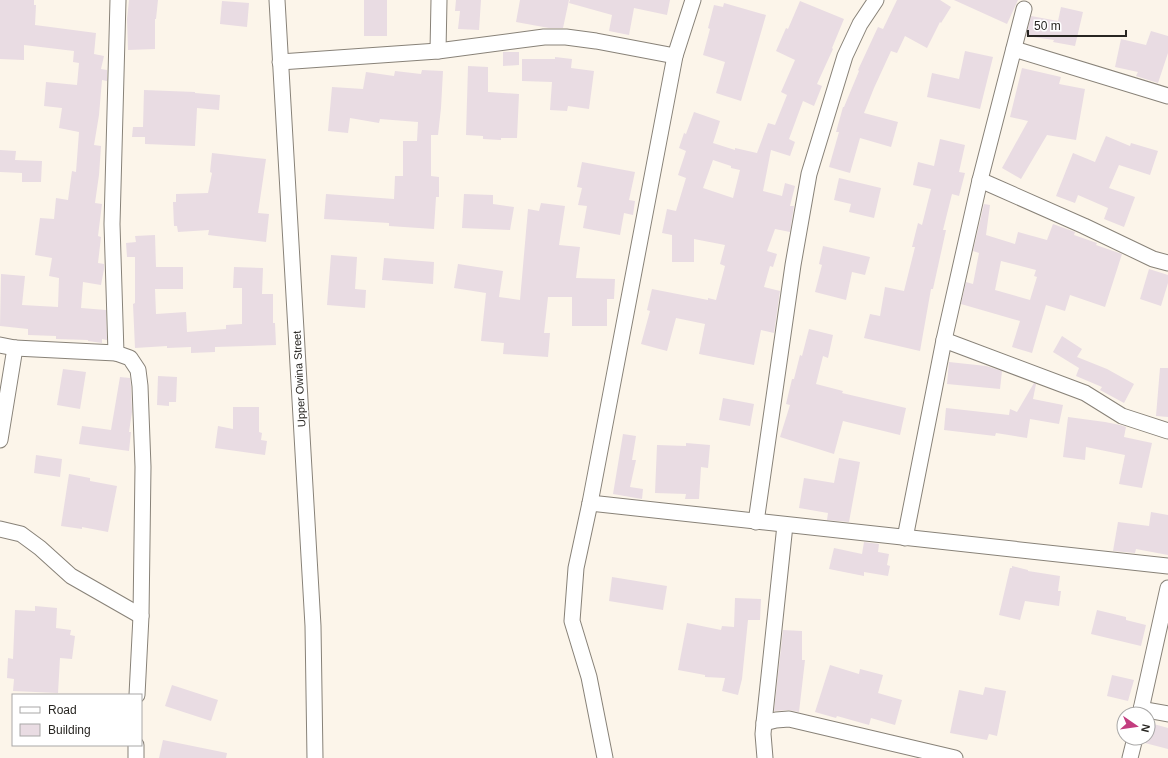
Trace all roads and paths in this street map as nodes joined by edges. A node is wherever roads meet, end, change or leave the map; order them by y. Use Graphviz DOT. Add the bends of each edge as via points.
graph roads {
  1 [pos="118,0"];
  2 [pos="276,0"];
  3 [pos="439,0"];
  4 [pos="693,0"];
  5 [pos="876,0"];
  6 [pos="1024,9"];
  7 [pos="1014,49"];
  8 [pos="438,51"];
  9 [pos="675,56"];
  10 [pos="280,62"];
  11 [pos="1168,96"];
  12 [pos="980,180"];
  13 [pos="1168,263"];
  14 [pos="944,340"];
  15 [pos="0,345"];
  16 [pos="15,348"];
  17 [pos="116,354"];
  18 [pos="1168,431"];
  19 [pos="0,440"];
  20 [pos="590,503"];
  21 [pos="756,522"];
  22 [pos="785,525"];
  23 [pos="0,529"];
  24 [pos="905,538"];
  25 [pos="1168,566"];
  26 [pos="1168,588"];
  27 [pos="141,616"];
  28 [pos="137,694"];
  29 [pos="1142,706"];
  30 [pos="1156,713"];
  31 [pos="1168,714"];
  32 [pos="764,723"];
  33 [pos="136,746"];
  34 [pos="1133,746"];
  35 [pos="924,754"];
  36 [pos="136,758"];
  37 [pos="315,758"];
  38 [pos="605,758"];
  39 [pos="765,758"];
  40 [pos="955,758"];
  41 [pos="1130,758"];
  1 -- 17 [label="street" via="112,224"];
  2 -- 10 [label="street, Upper Owina Street"];
  3 -- 8 [label="street"];
  4 -- 9 [label="street"];
  5 -- 21 [label="street" via="844,56 810,174 793,265"];
  6 -- 7 [label="street"];
  7 -- 11 [label="street"];
  7 -- 12 [label="street"];
  8 -- 9 [label="street" via="544,37 566,37"];
  8 -- 10 [label="street"];
  9 -- 20 [label="street"];
  10 -- 37 [label="street, Upper Owina Street" via="313,626"];
  12 -- 13 [label="street" via="1153,259"];
  12 -- 14 [label="street"];
  14 -- 18 [label="street" via="1085,393 1122,416"];
  14 -- 24 [label="street"];
  15 -- 16 [label="street"];
  16 -- 17 [label="street"];
  16 -- 19 [label="street"];
  17 -- 27 [label="street" via="130,358 138,370 140,386 143,467"];
  20 -- 21 [label="street"];
  20 -- 38 [label="street" via="576,568 572,621 589,677"];
  21 -- 22 [label="street"];
  22 -- 24 [label="street"];
  22 -- 32 [label="street"];
  23 -- 27 [label="street" via="21,534 71,576"];
  24 -- 25 [label="street"];
  26 -- 29 [label="street"];
  27 -- 28 [label="street"];
  30 -- 31 [label="street"];
  32 -- 35 [label="street" via="789,719"];
  32 -- 39 [label="street"];
  33 -- 36 [label="street"];
  34 -- 41 [label="street"];
  35 -- 40 [label="street"];
}
